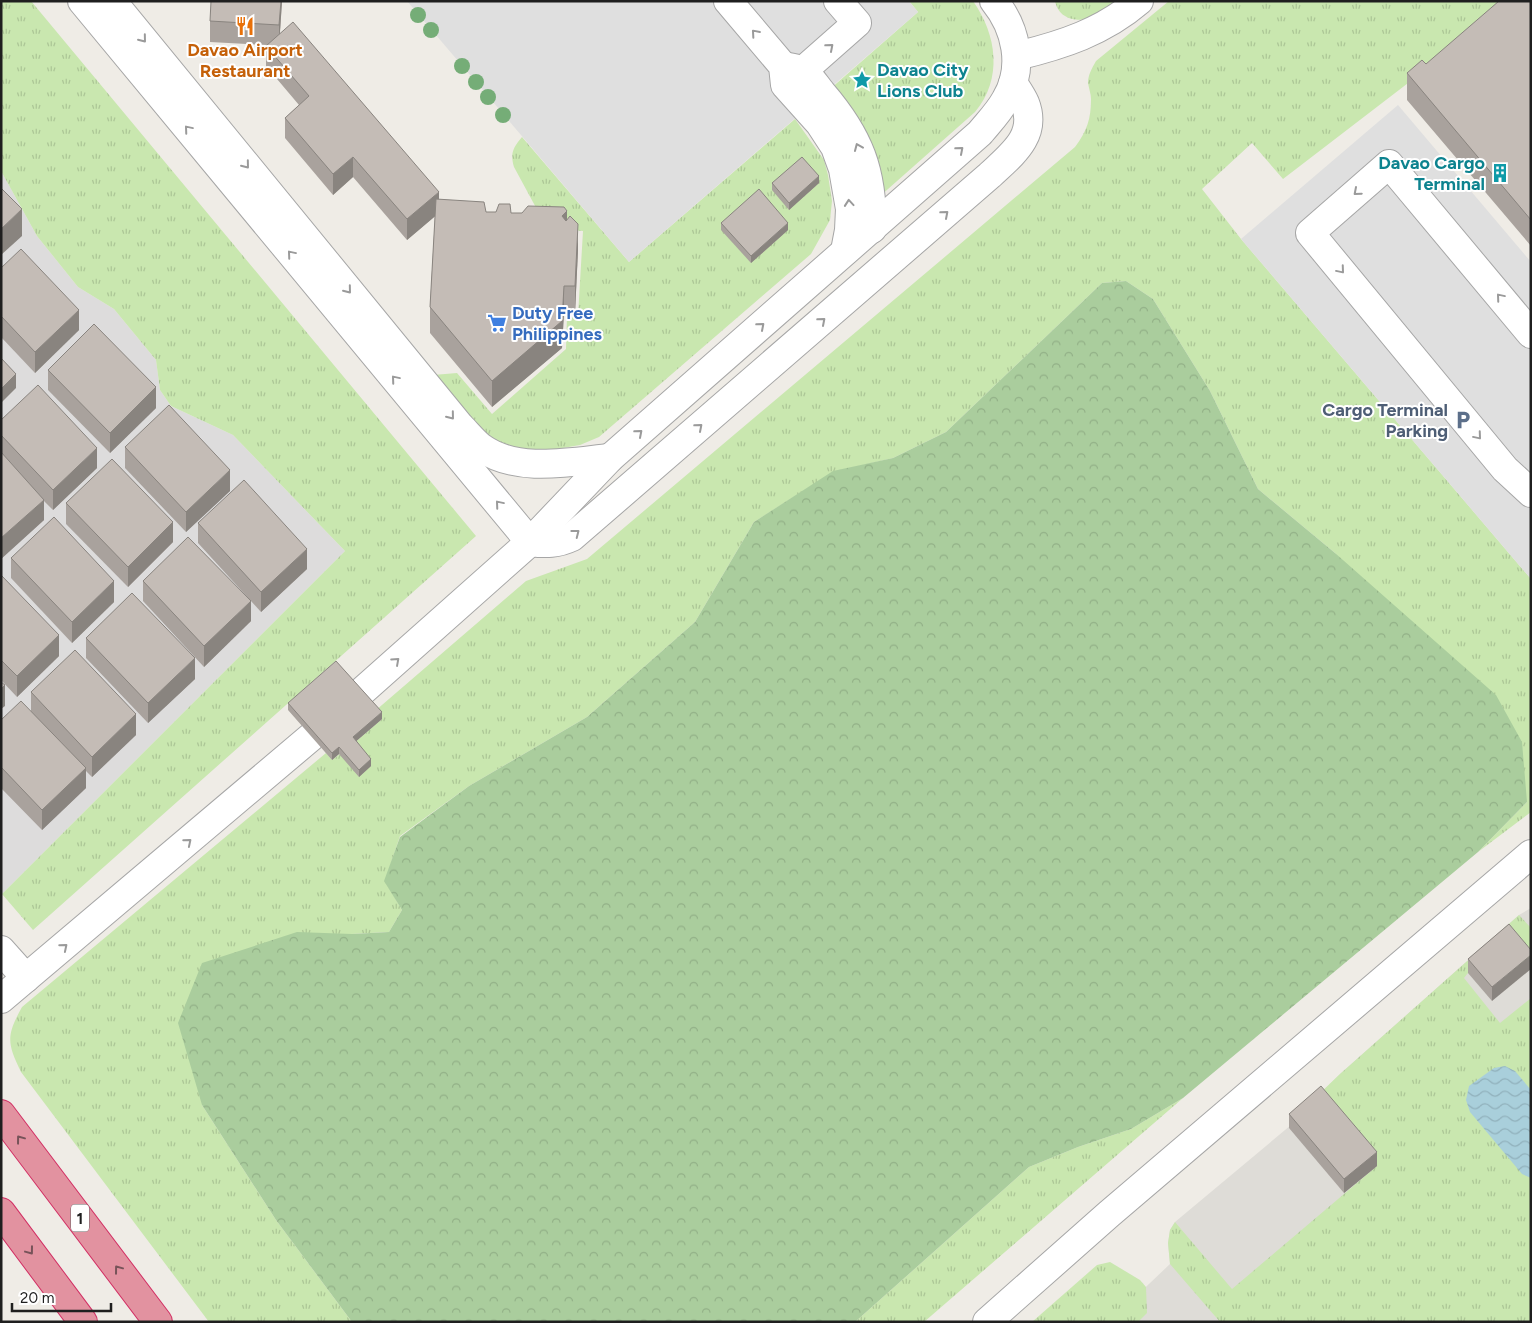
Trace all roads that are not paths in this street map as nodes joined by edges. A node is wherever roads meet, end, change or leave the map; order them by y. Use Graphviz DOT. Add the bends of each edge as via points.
graph roads {
  1 [pos="82,1"];
  2 [pos="112,1"];
  3 [pos="728,1"];
  4 [pos="838,1"];
  5 [pos="994,1"];
  6 [pos="1014,1"];
  7 [pos="1140,1"];
  8 [pos="1014,44"];
  9 [pos="790,74"];
  10 [pos="1013,83"];
  11 [pos="872,228"];
  12 [pos="845,251"];
  13 [pos="1531,334"];
  14 [pos="610,458"];
  15 [pos="1531,493"];
  16 [pos="530,542"];
  17 [pos="359,694"];
  18 [pos="311,737"];
  19 [pos="1531,854"];
  20 [pos="1,950"];
  21 [pos="26,978"];
  22 [pos="1,999"];
  23 [pos="1,1114"];
  24 [pos="1,1212"];
  25 [pos="83,1322"];
  26 [pos="158,1322"];
  27 [pos="987,1322"];
  16 -- 1 [label="street, one-way"];
  2 -- 14 [label="street, one-way" via="481,448 500,458 525,463"];
  9 -- 3 [label="street, one-way"];
  9 -- 4 [label="street, one-way" via="857,23"];
  5 -- 8 [label="street" via="1006,17"];
  6 -- 8 [label="street"];
  7 -- 8 [label="street" via="1080,38 1061,45"];
  8 -- 10 [label="street"];
  11 -- 9 [label="street, one-way" via="870,186 854,137 837,111"];
  12 -- 9 [label="street, one-way" via="850,209 843,169 835,147"];
  11 -- 10 [label="street, one-way" via="980,133 1007,98"];
  16 -- 10 [label="street, one-way" via="547,544 572,537 1020,147 1028,119 1025,104"];
  11 -- 12 [label="street"];
  14 -- 12 [label="street, one-way"];
  13 -- 15 [label="street, one-way" via="1389,164 1310,233 1505,469"];
  14 -- 16 [label="street"];
  17 -- 16 [label="street, one-way"];
  21 -- 18 [label="street, one-way"];
  19 -- 27 [label="street"];
  20 -- 21 [label="street"];
  21 -- 22 [label="street"];
  26 -- 23 [label="highway, 1, one-way"];
  24 -- 25 [label="highway, one-way"];
}
